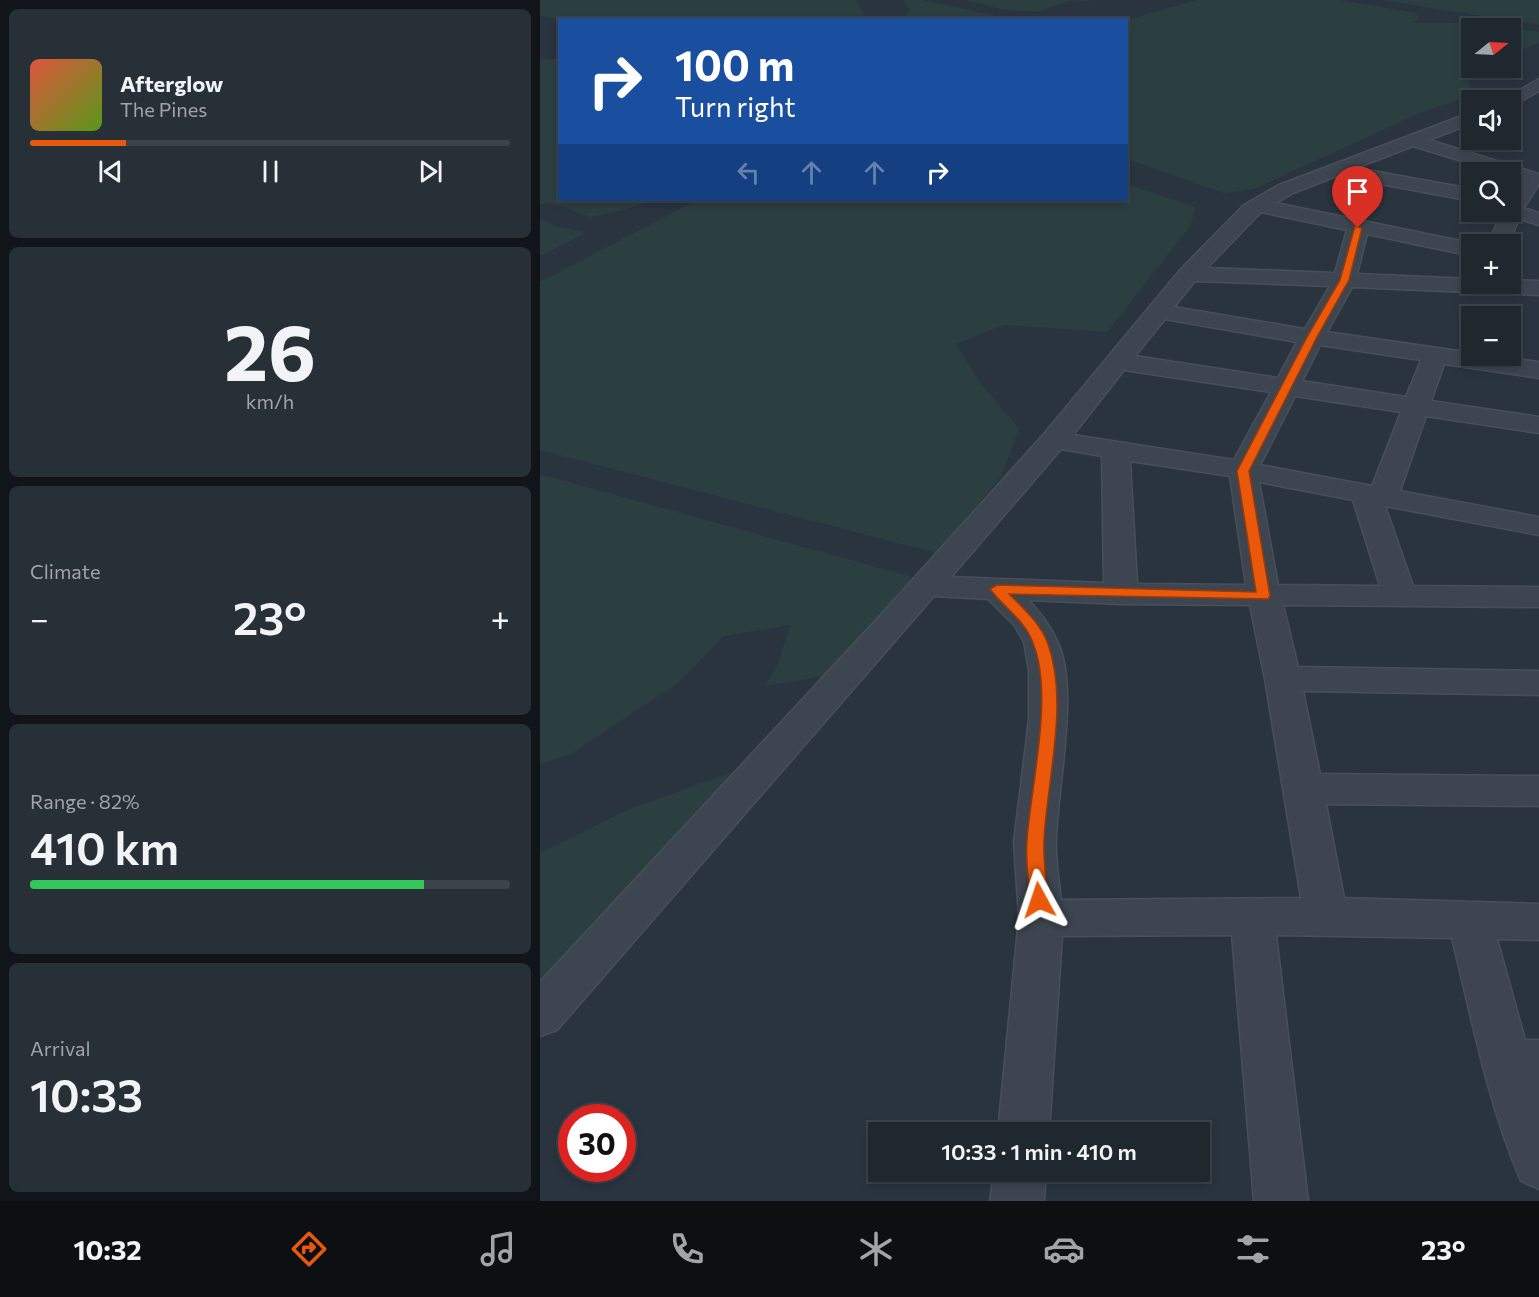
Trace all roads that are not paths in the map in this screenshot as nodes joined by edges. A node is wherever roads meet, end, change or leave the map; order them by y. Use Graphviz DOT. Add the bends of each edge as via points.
graph roads {
  1 [pos="1539,84"];
  2 [pos="1524,98"];
  3 [pos="1461,121"];
  4 [pos="1413,140"];
  5 [pos="1334,170"];
  6 [pos="1537,178"];
  7 [pos="1461,193"];
  8 [pos="1521,196"];
  9 [pos="1257,205"];
  10 [pos="1521,209"];
  11 [pos="1539,219"];
  12 [pos="1358,228"];
  13 [pos="1461,248"];
  14 [pos="1189,274"];
  15 [pos="1344,280"];
  16 [pos="1461,283"];
  17 [pos="1521,287"];
  18 [pos="1539,288"];
  19 [pos="1159,311"];
  20 [pos="1312,337"];
  21 [pos="1435,355"];
  22 [pos="1117,361"];
  23 [pos="1539,370"];
  24 [pos="1286,387"];
  25 [pos="1416,405"];
  26 [pos="1539,425"];
  27 [pos="1054,440"];
  28 [pos="1116,450"];
  29 [pos="1243,471"];
  30 [pos="1375,495"];
  31 [pos="1539,526"];
  32 [pos="924,586"];
  33 [pos="997,589"];
  34 [pos="1121,594"];
  35 [pos="1264,596"];
  36 [pos="1400,597"];
  37 [pos="1539,597"];
  38 [pos="1283,680"];
  39 [pos="1539,683"];
  40 [pos="1303,789"];
  41 [pos="1539,791"];
  42 [pos="1326,916"];
  43 [pos="1252,917"];
  44 [pos="1041,918"];
  45 [pos="1470,921"];
  46 [pos="1539,922"];
  47 [pos="540,1015"];
  48 [pos="1523,1062"];
  49 [pos="1024,1122"];
  50 [pos="1539,1163"];
  51 [pos="1019,1182"];
  52 [pos="1017,1201"];
  53 [pos="1281,1201"];
  1 -- 2 [label="street"];
  3 -- 4 [label="street"];
  4 -- 5 [label="street"];
  4 -- 6 [label="street"];
  5 -- 7 [label="street"];
  5 -- 9 [label="street"];
  6 -- 8 [label="street"];
  9 -- 12 [label="street"];
  9 -- 14 [label="street"];
  10 -- 11 [label="street"];
  12 -- 13 [label="street"];
  12 -- 15 [label="street"];
  14 -- 15 [label="street"];
  14 -- 19 [label="street"];
  15 -- 16 [label="street"];
  15 -- 20 [label="street"];
  17 -- 18 [label="street"];
  19 -- 20 [label="street"];
  19 -- 22 [label="street"];
  20 -- 21 [label="street"];
  20 -- 24 [label="street"];
  21 -- 23 [label="street"];
  21 -- 25 [label="street"];
  22 -- 24 [label="street"];
  22 -- 27 [label="street"];
  24 -- 25 [label="street"];
  24 -- 29 [label="street"];
  25 -- 26 [label="street"];
  25 -- 30 [label="street"];
  27 -- 28 [label="street"];
  27 -- 32 [label="street"];
  28 -- 29 [label="street"];
  28 -- 34 [label="street"];
  29 -- 30 [label="street"];
  29 -- 35 [label="street"];
  30 -- 31 [label="street"];
  30 -- 36 [label="street"];
  32 -- 33 [label="street"];
  32 -- 47 [label="street"];
  33 -- 34 [label="street"];
  33 -- 44 [label="street" via="1028,620 1041,642 1047,670 1048,720 1035,842"];
  34 -- 35 [label="street"];
  35 -- 36 [label="street"];
  35 -- 38 [label="street"];
  36 -- 37 [label="street"];
  38 -- 39 [label="street"];
  38 -- 40 [label="street"];
  40 -- 41 [label="street"];
  40 -- 42 [label="street"];
  42 -- 43 [label="street"];
  42 -- 45 [label="street"];
  43 -- 44 [label="street"];
  43 -- 53 [label="street"];
  44 -- 49 [label="street"];
  45 -- 46 [label="street"];
  45 -- 48 [label="street"];
  48 -- 50 [label="street"];
  51 -- 52 [label="street"];
}
